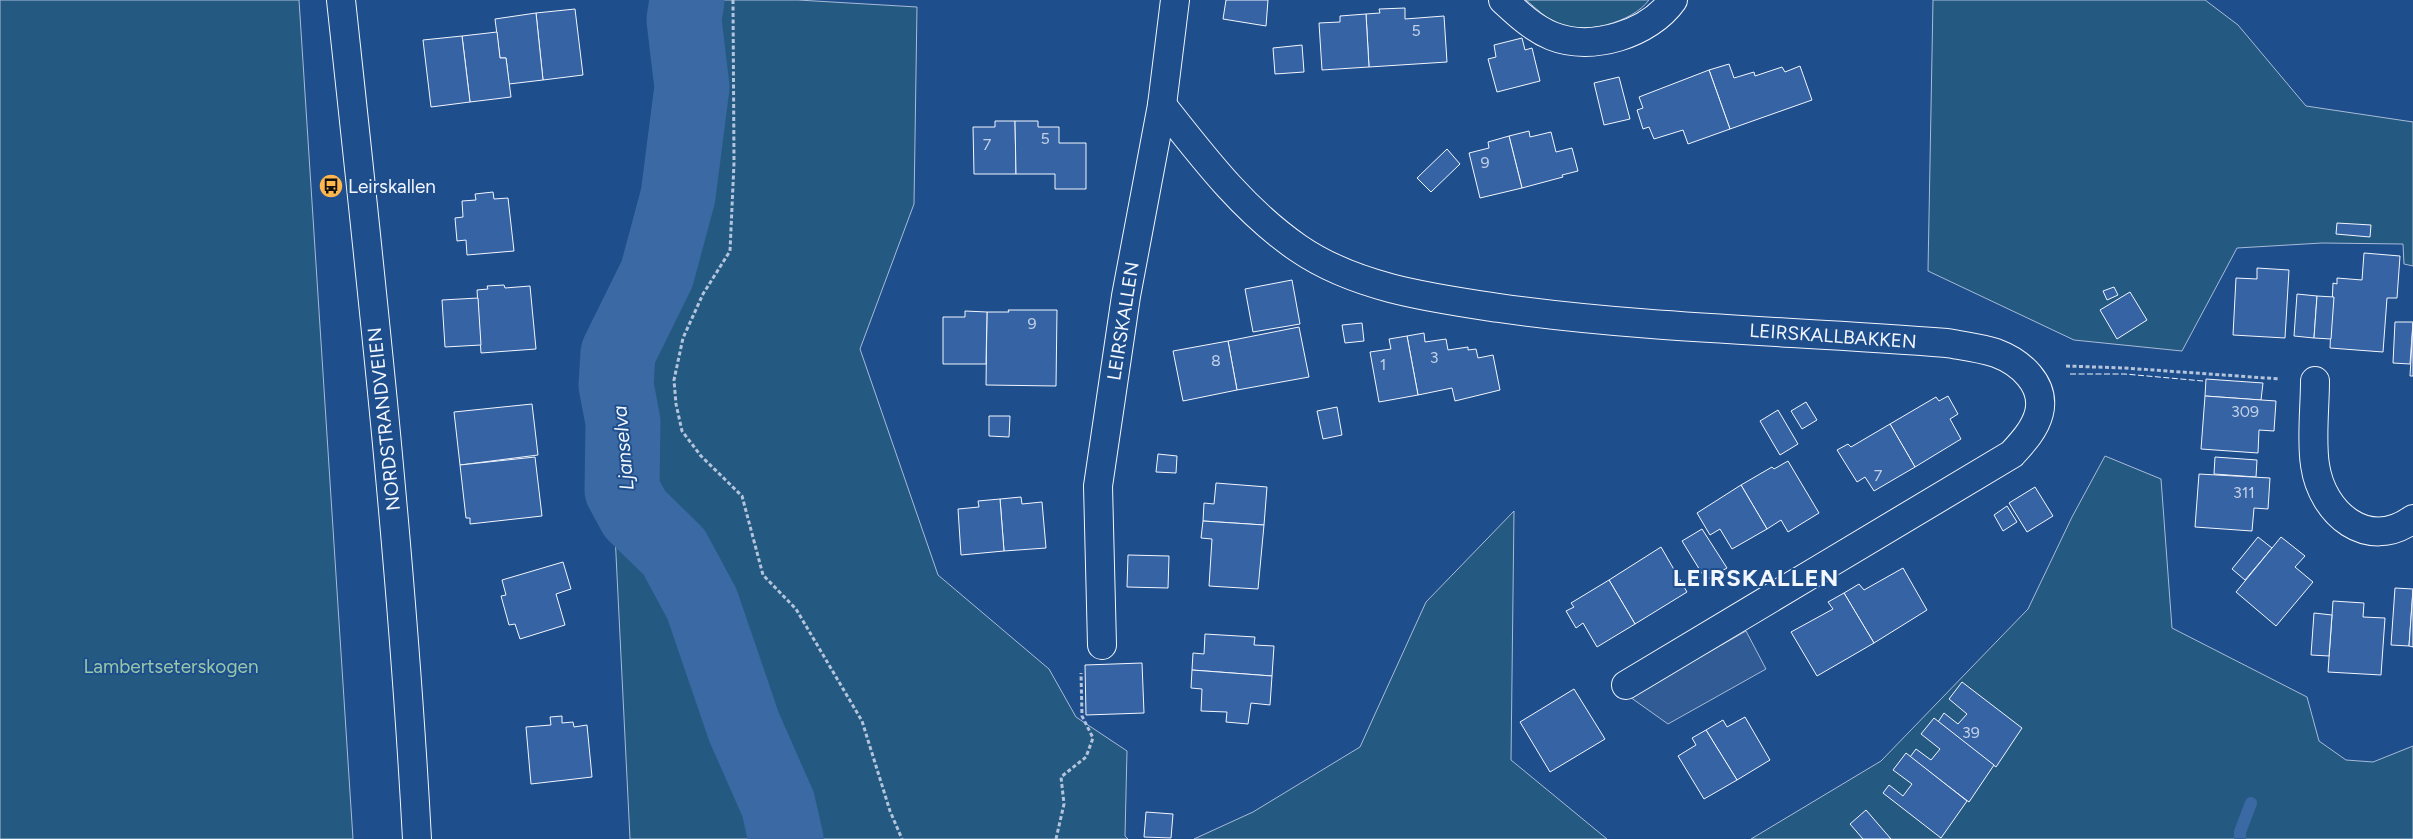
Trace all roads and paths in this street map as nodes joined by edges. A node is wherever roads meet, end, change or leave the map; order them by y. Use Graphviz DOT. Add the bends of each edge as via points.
graph roads {
  1 [pos="341,0"];
  2 [pos="733,0"];
  3 [pos="1175,0"];
  4 [pos="1503,0"];
  5 [pos="1673,0"];
  6 [pos="1162,105"];
  7 [pos="2026,370"];
  8 [pos="2315,381"];
  9 [pos="2413,519"];
  10 [pos="1102,645"];
  11 [pos="1626,685"];
  12 [pos="417,839"];
  13 [pos="902,839"];
  14 [pos="1056,839"];
  1 -- 12 [label="street, NORDSTRANDVEIEN" via="391,486"];
  2 -- 13 [label="path" via="734,163 730,251 703,294 683,338 674,380 682,431 701,456 742,496 763,575 796,609 862,721"];
  3 -- 6 [label="street, LEIRSKALLEN"];
  4 -- 5 [label="street" via="1524,20 1552,36 1570,41 1601,41 1644,26 1665,11"];
  6 -- 7 [label="street, LEIRSKALLBAKKEN" via="1218,177 1270,227 1299,249 1335,269 1399,290 1520,311 1625,322 1947,343 1997,353"];
  6 -- 10 [label="street, LEIRSKALLEN" via="1126,296 1098,486"];
  7 -- 8 [label="path" via="2054,366 2125,368"];
  7 -- 11 [label="street, LEIRSKALLBAKKEN" via="2038,391 2040,412 2028,436 2012,454"];
  8 -- 9 [label="street" via="2315,466 2323,490 2338,513 2358,529 2381,533"];
  10 -- 14 [label="path" via="1083,661 1082,716 1093,738 1086,757 1061,778 1064,804"];
}
